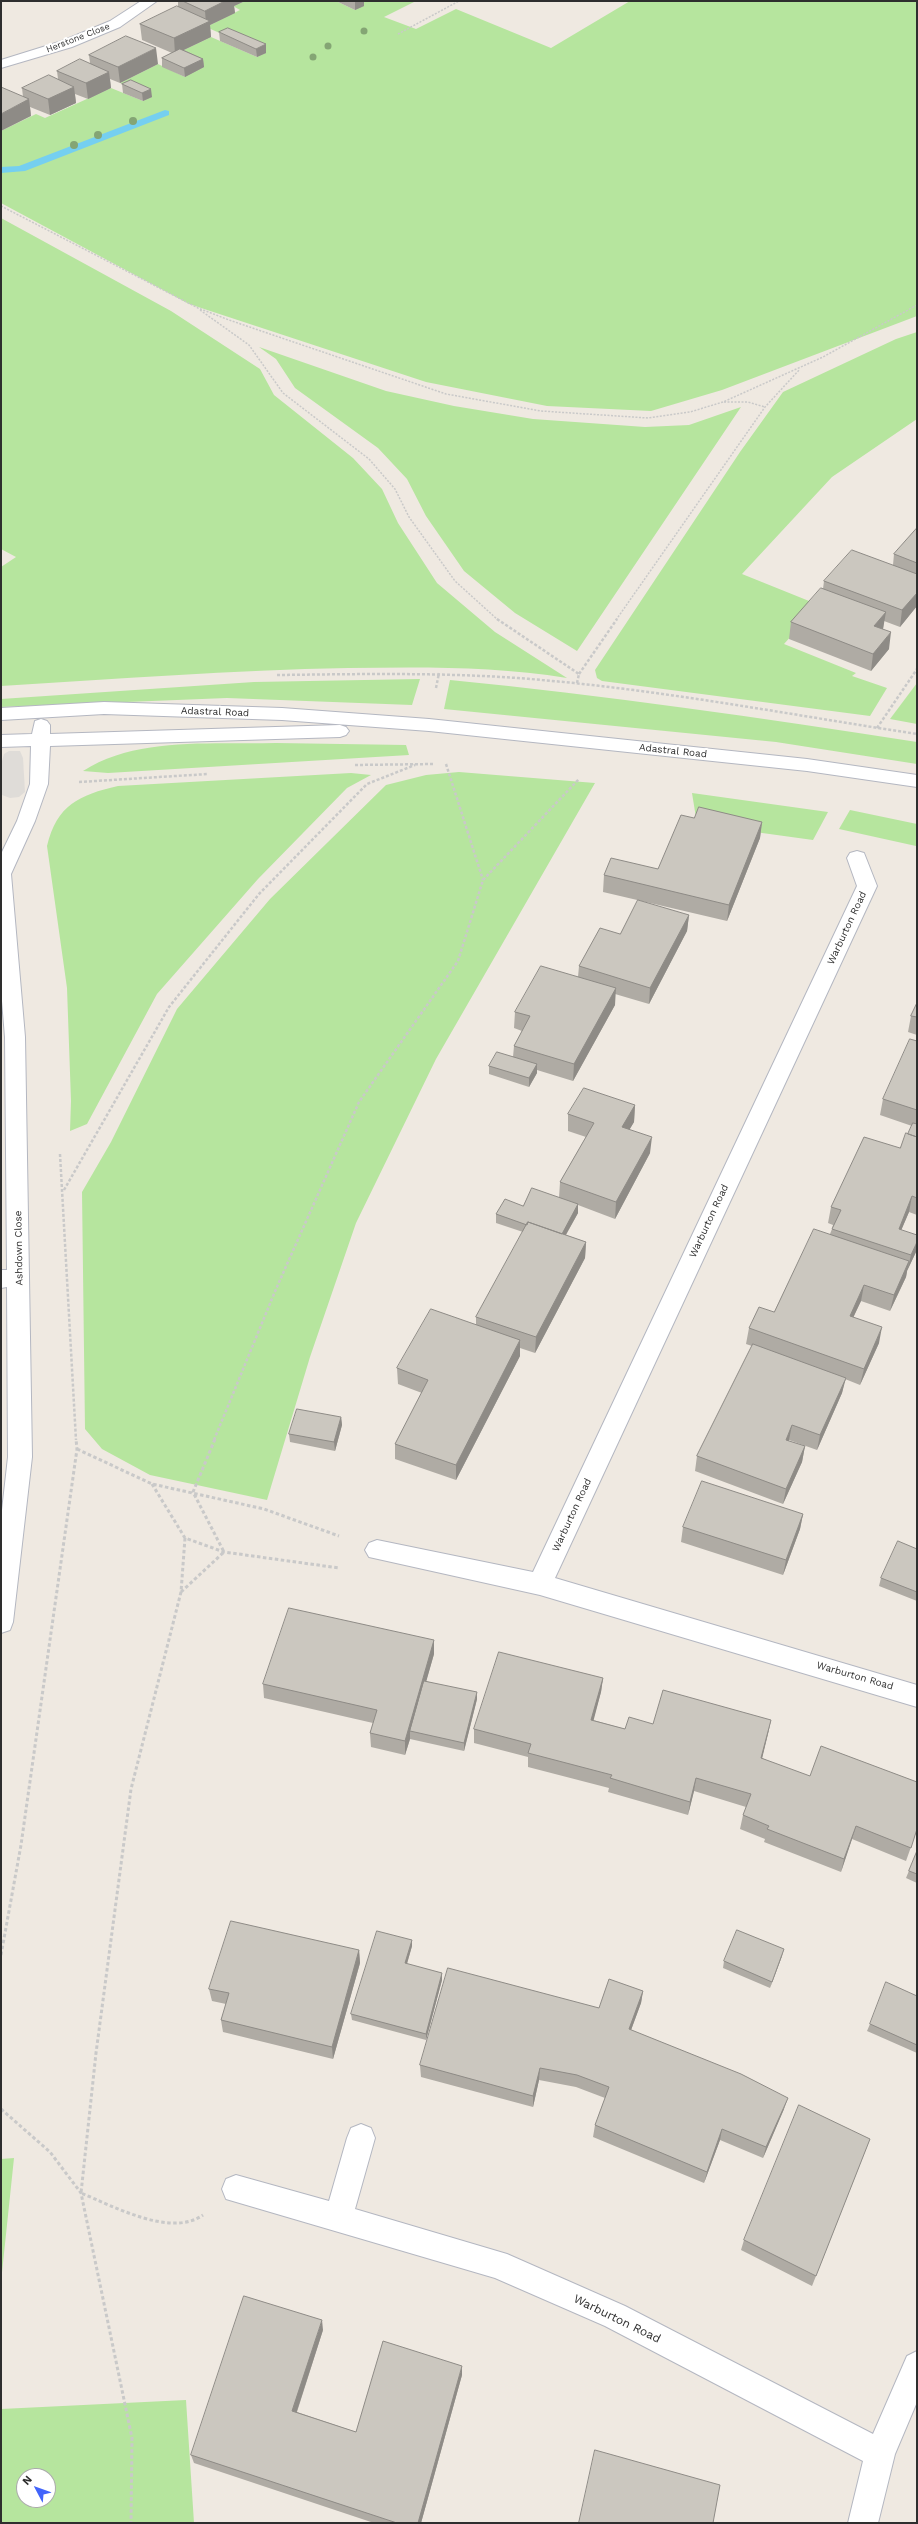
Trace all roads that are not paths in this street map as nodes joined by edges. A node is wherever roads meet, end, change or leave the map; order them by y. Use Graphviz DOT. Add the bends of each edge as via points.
graph roads {
  1 [pos="150,1"];
  2 [pos="1,64"];
  3 [pos="41,712"];
  4 [pos="1,714"];
  5 [pos="430,725"];
  6 [pos="41,740"];
  7 [pos="1,741"];
  8 [pos="917,781"];
  9 [pos="857,858"];
  10 [pos="2,870"];
  11 [pos="10,1278"];
  12 [pos="377,1550"];
  13 [pos="540,1584"];
  14 [pos="1,1622"];
  15 [pos="917,1696"];
  16 [pos="362,2138"];
  17 [pos="236,2189"];
  18 [pos="339,2217"];
  19 [pos="917,2366"];
  20 [pos="880,2454"];
  21 [pos="863,2523"];
  1 -- 2 [label="street, Herstone Close" via="115,24 67,44"];
  3 -- 4 [label="street, Adastral Road"];
  3 -- 5 [label="street, Adastral Road" via="104,708 274,714"];
  3 -- 6 [label="street"];
  5 -- 6 [label="street, Adastral Road" via="342,731"];
  5 -- 8 [label="street, Adastral Road" via="807,765"];
  6 -- 7 [label="street, Adastral Road"];
  6 -- 10 [label="street" via="39,784 26,821"];
  9 -- 13 [label="street, Warburton Road" via="867,886"];
  10 -- 11 [label="street, Ashdown Close" via="15,1037"];
  11 -- 14 [label="street, Ashdown Close" via="20,1457"];
  12 -- 13 [label="street, Warburton Road"];
  13 -- 15 [label="street, Warburton Road"];
  16 -- 18 [label="street"];
  17 -- 18 [label="street, Warburton Road"];
  18 -- 20 [label="street, Warburton Road" via="497,2264 527,2276 615,2316"];
  19 -- 20 [label="street"];
  20 -- 21 [label="street"];
}
